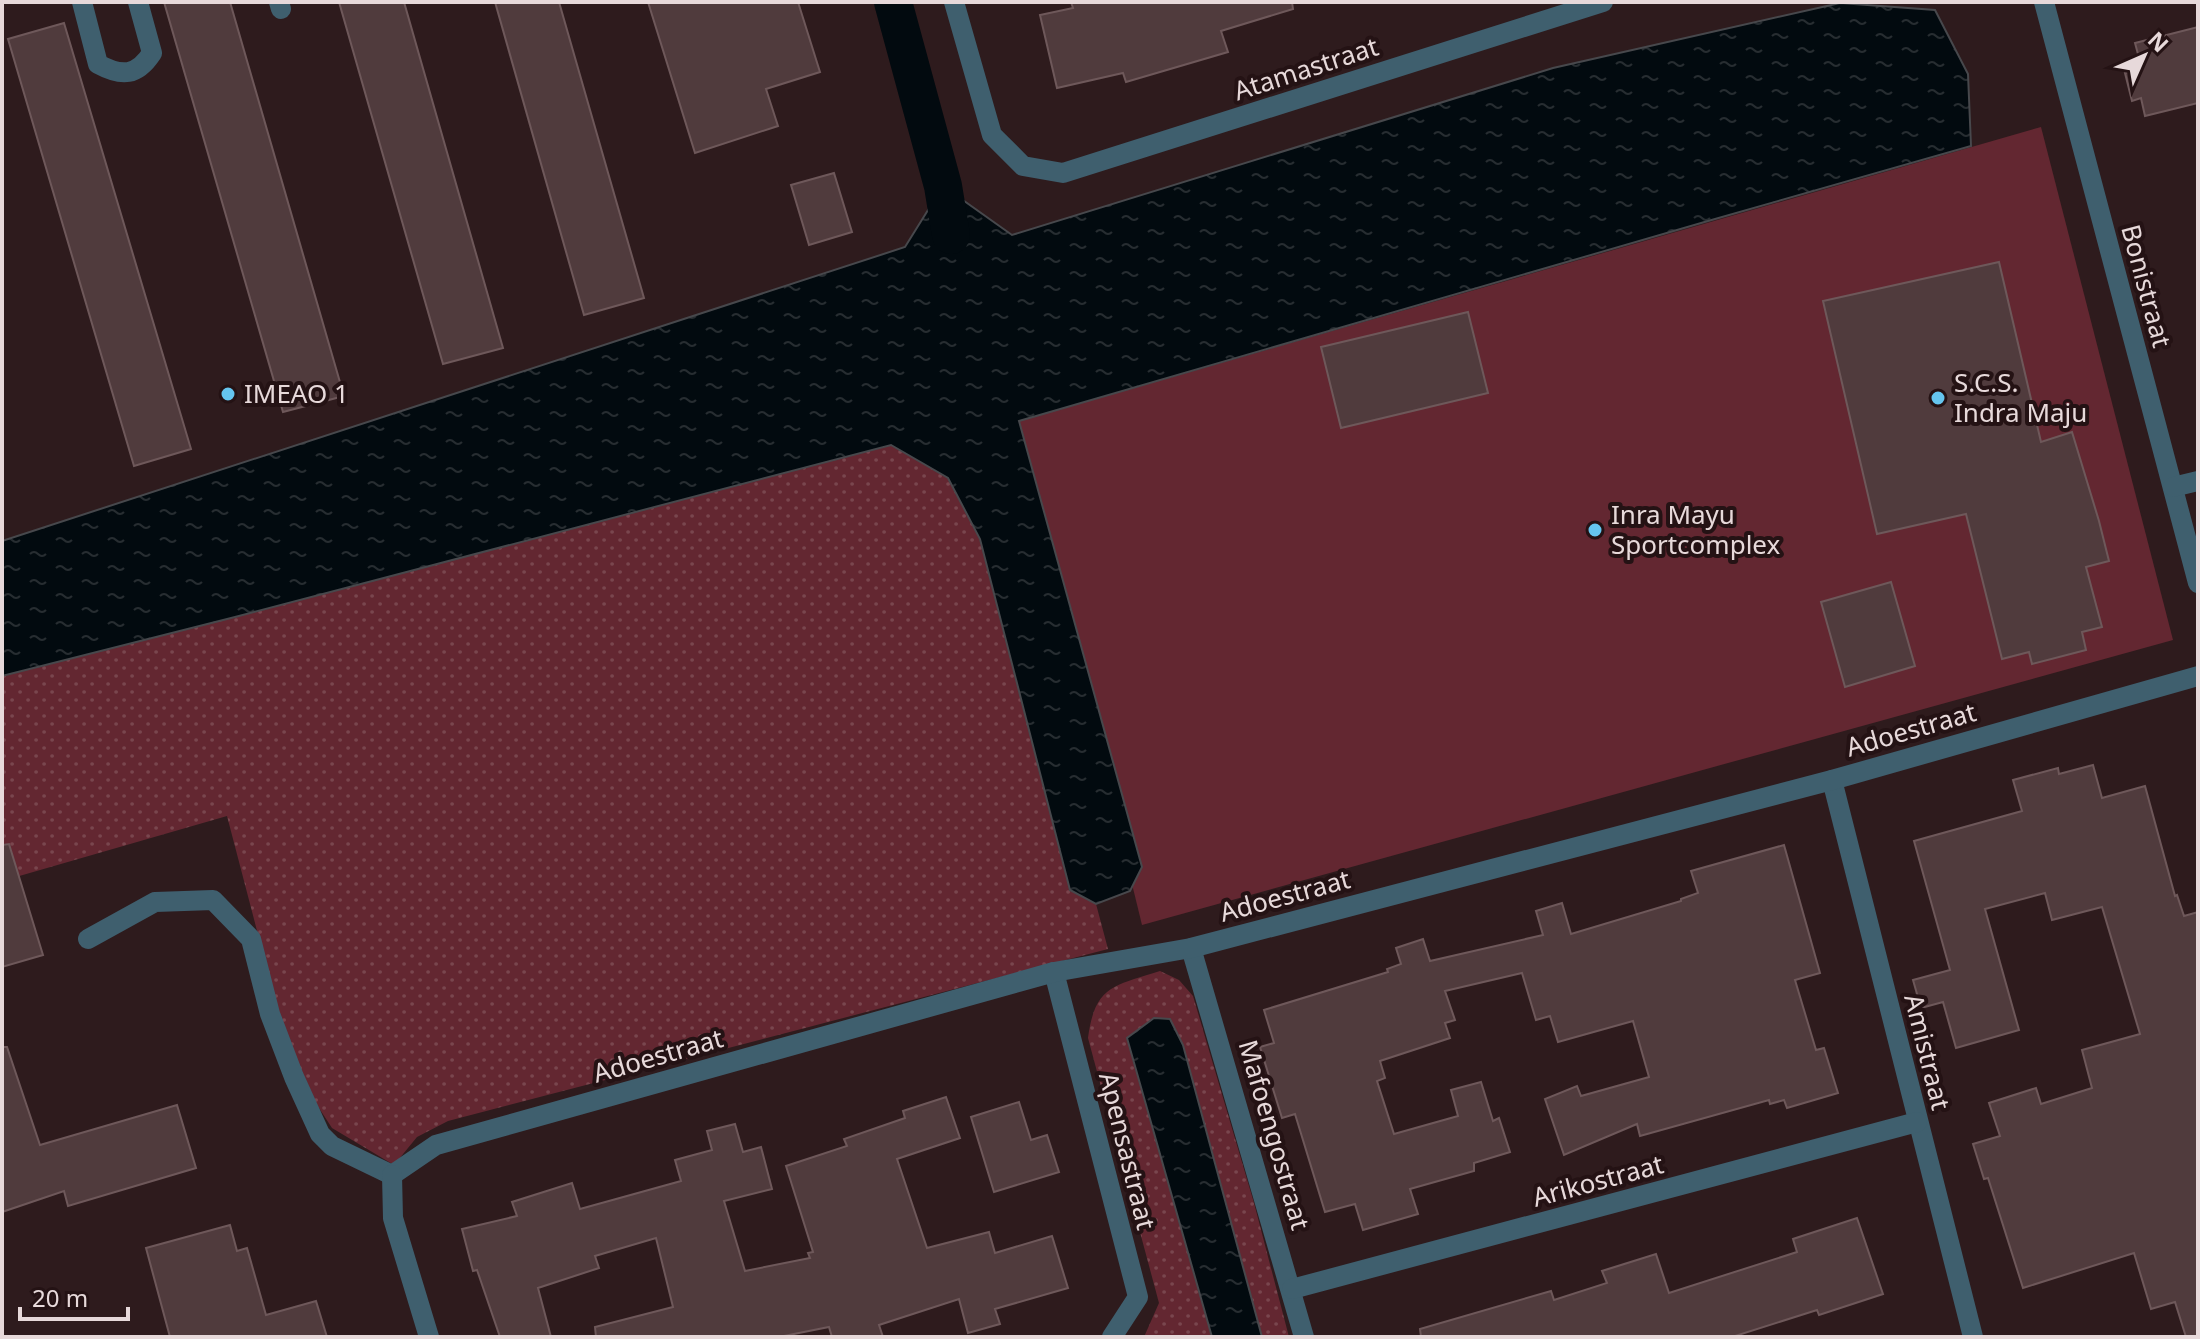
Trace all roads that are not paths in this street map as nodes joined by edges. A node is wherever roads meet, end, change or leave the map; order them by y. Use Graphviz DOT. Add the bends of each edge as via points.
graph roads {
  1 [pos="82,2"];
  2 [pos="138,2"];
  3 [pos="954,2"];
  4 [pos="1603,2"];
  5 [pos="2044,2"];
  6 [pos="2198,481"];
  7 [pos="2173,487"];
  8 [pos="2198,583"];
  9 [pos="2198,676"];
  10 [pos="1832,780"];
  11 [pos="88,939"];
  12 [pos="1191,948"];
  13 [pos="1054,972"];
  14 [pos="1917,1122"];
  15 [pos="392,1175"];
  16 [pos="1292,1289"];
  17 [pos="429,1337"];
  18 [pos="1112,1337"];
  19 [pos="1304,1337"];
  20 [pos="1973,1337"];
  1 -- 2 [label="street" via="98,64 129,73 152,53"];
  3 -- 4 [label="street, Atamastraat" via="992,135 1023,166 1063,173"];
  5 -- 7 [label="street, Bonistraat"];
  6 -- 7 [label="street"];
  7 -- 8 [label="street, Bonistraat"];
  9 -- 10 [label="street, Adoestraat"];
  10 -- 12 [label="street, Adoestraat"];
  10 -- 14 [label="street, Amistraat"];
  11 -- 15 [label="street" via="155,902 213,900 251,939 270,1014 320,1134 332,1146"];
  12 -- 13 [label="street, Adoestraat"];
  12 -- 16 [label="street, Mafoengostraat"];
  13 -- 15 [label="street, Adoestraat" via="436,1145"];
  13 -- 18 [label="street, Apensastraat" via="1138,1297"];
  14 -- 16 [label="street, Arikostraat"];
  14 -- 20 [label="street, Amistraat"];
  15 -- 17 [label="street" via="393,1218"];
  16 -- 19 [label="street, Mafoengostraat"];
}
